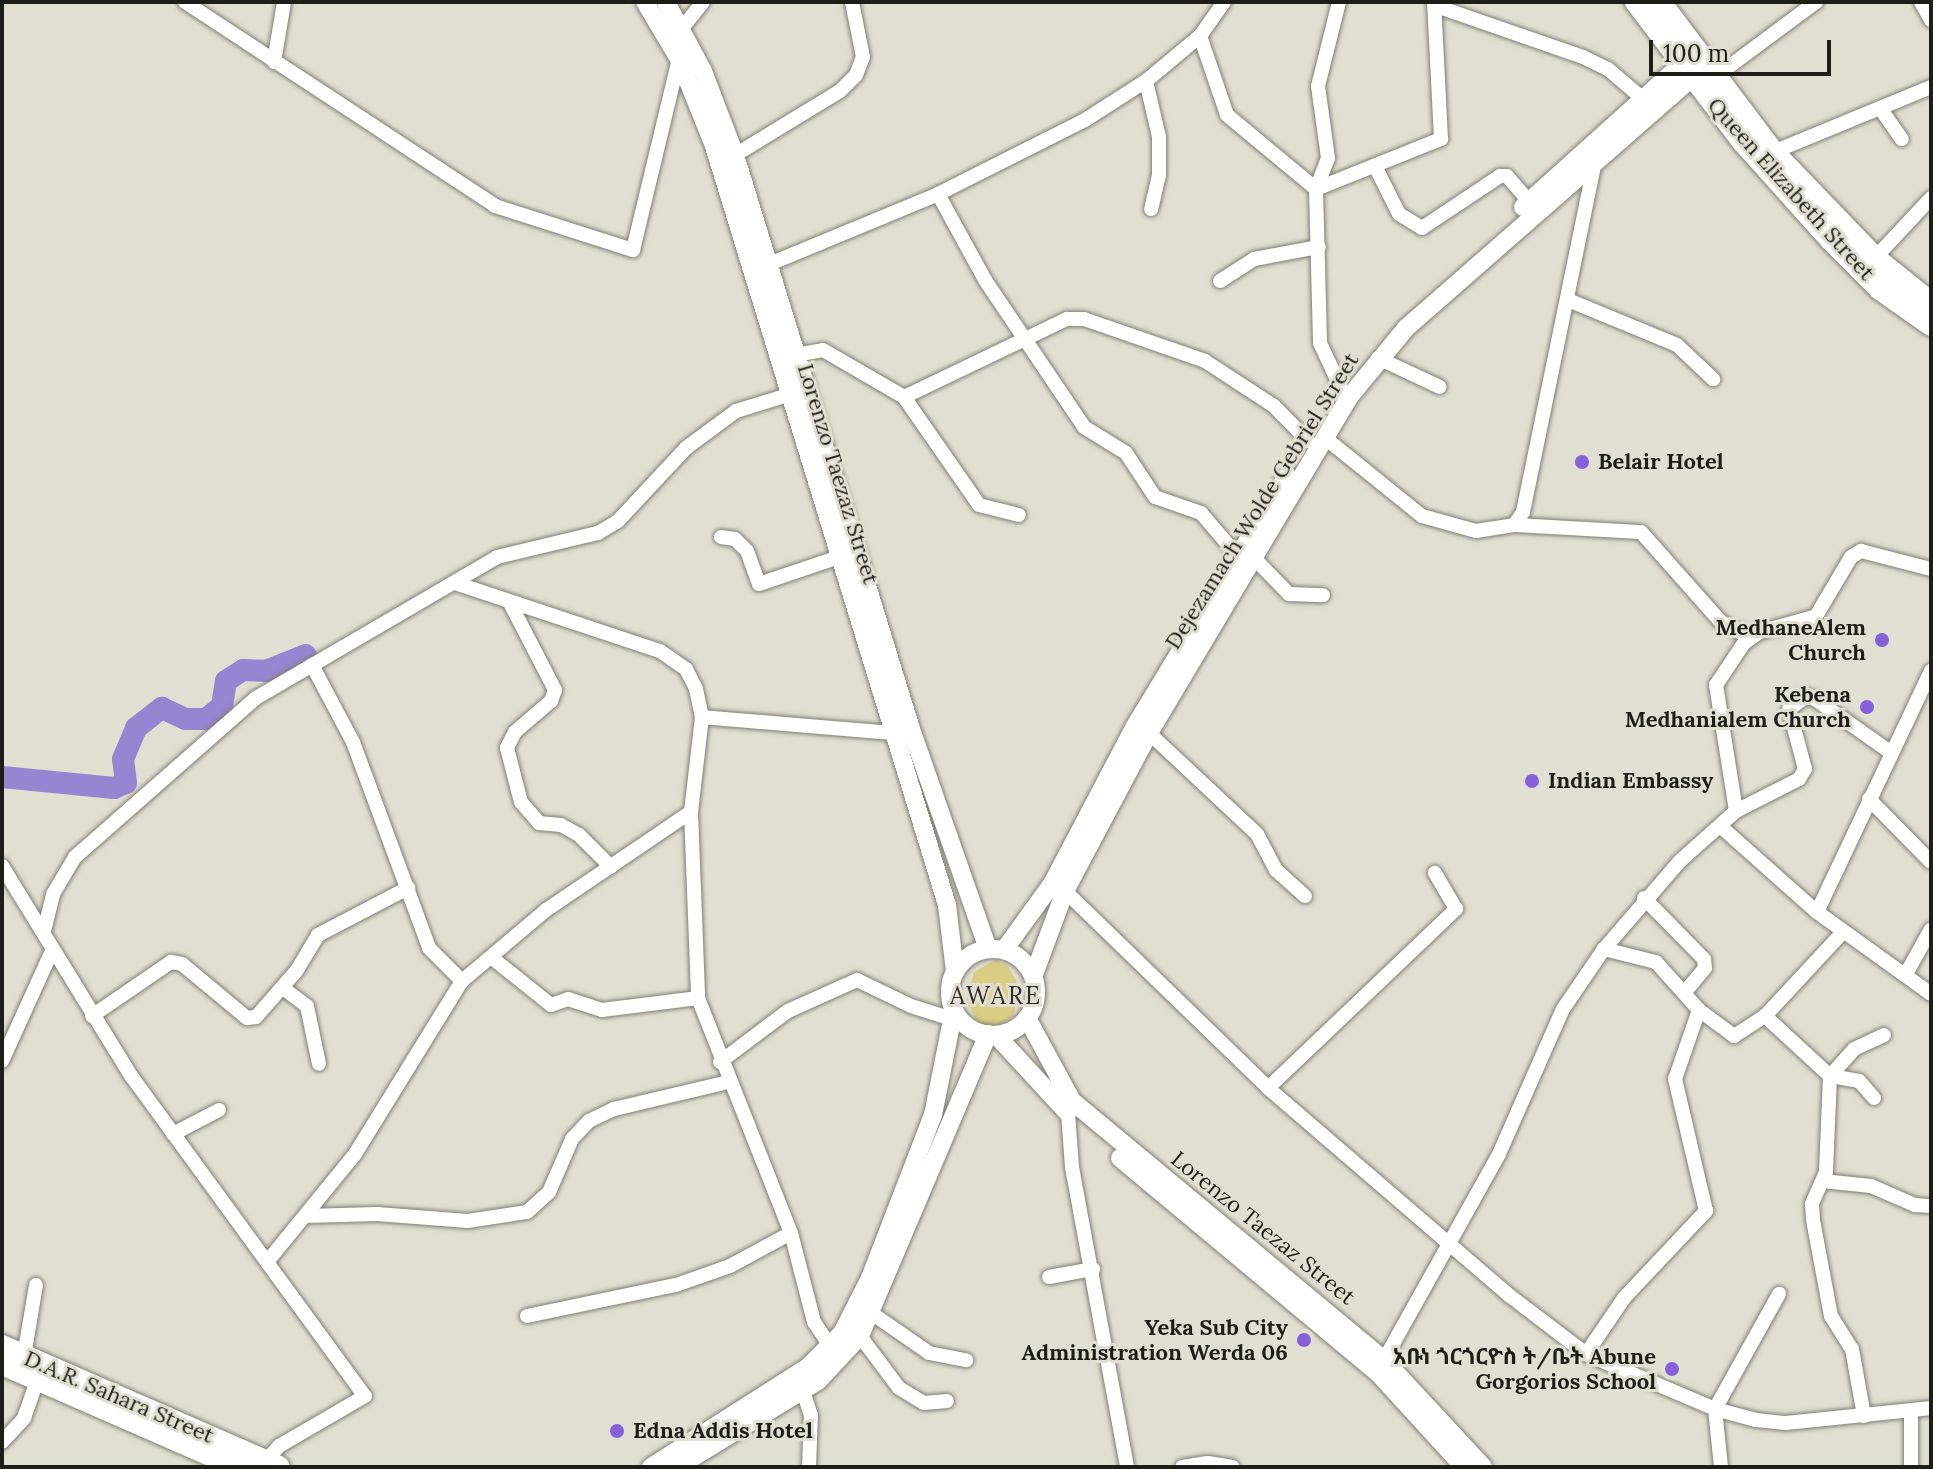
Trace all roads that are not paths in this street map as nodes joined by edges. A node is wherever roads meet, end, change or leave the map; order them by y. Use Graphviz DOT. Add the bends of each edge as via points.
graph roads {
  1 [pos="185,2"];
  2 [pos="284,2"];
  3 [pos="645,2"];
  4 [pos="666,2"];
  5 [pos="703,2"];
  6 [pos="852,2"];
  7 [pos="1224,2"];
  8 [pos="1338,2"];
  9 [pos="1349,2"];
  10 [pos="1636,2"];
  11 [pos="1660,2"];
  12 [pos="1816,2"];
  13 [pos="1921,2"];
  14 [pos="1435,4"];
  15 [pos="1931,20"];
  16 [pos="682,28"];
  17 [pos="1200,36"];
  18 [pos="679,59"];
  19 [pos="274,62"];
  20 [pos="1699,67"];
  21 [pos="1146,81"];
  22 [pos="1931,87"];
  23 [pos="1643,99"];
  24 [pos="1880,108"];
  25 [pos="1902,139"];
  26 [pos="1773,152"];
  27 [pos="735,155"];
  28 [pos="1595,162"];
  29 [pos="1376,168"];
  30 [pos="1316,189"];
  31 [pos="938,194"];
  32 [pos="1931,198"];
  33 [pos="1529,201"];
  34 [pos="1151,209"];
  35 [pos="1319,247"];
  36 [pos="1875,258"];
  37 [pos="767,265"];
  38 [pos="1220,281"];
  39 [pos="1568,300"];
  40 [pos="1931,303"];
  41 [pos="1931,325"];
  42 [pos="1024,341"];
  43 [pos="795,355"];
  44 [pos="1378,358"];
  45 [pos="1713,379"];
  46 [pos="1440,387"];
  47 [pos="1341,388"];
  48 [pos="788,395"];
  49 [pos="904,397"];
  50 [pos="1316,439"];
  51 [pos="825,449"];
  52 [pos="806,454"];
  53 [pos="1019,515"];
  54 [pos="1514,525"];
  55 [pos="721,537"];
  56 [pos="1245,556"];
  57 [pos="839,557"];
  58 [pos="1931,569"];
  59 [pos="455,583"];
  60 [pos="1323,595"];
  61 [pos="511,605"];
  62 [pos="1751,638"];
  63 [pos="312,665"];
  64 [pos="1931,671"];
  65 [pos="1923,711"];
  66 [pos="702,717"];
  67 [pos="894,733"];
  68 [pos="1149,733"];
  69 [pos="1890,752"];
  70 [pos="1869,799"];
  71 [pos="1736,811"];
  72 [pos="691,812"];
  73 [pos="1720,826"];
  74 [pos="1931,862"];
  75 [pos="2,866"];
  76 [pos="611,867"];
  77 [pos="1435,873"];
  78 [pos="408,888"];
  79 [pos="1065,891"];
  80 [pos="1305,896"];
  81 [pos="1644,898"];
  82 [pos="1817,912"];
  83 [pos="1931,929"];
  84 [pos="44,931"];
  85 [pos="1843,932"];
  86 [pos="1604,949"];
  87 [pos="996,950"];
  88 [pos="52,951"];
  89 [pos="491,957"];
  90 [pos="955,971"];
  91 [pos="1906,974"];
  92 [pos="1033,977"];
  93 [pos="462,981"];
  94 [pos="283,988"];
  95 [pos="1686,991"];
  96 [pos="1931,994"];
  97 [pos="698,998"];
  98 [pos="1699,1010"];
  99 [pos="953,1014"];
  100 [pos="92,1016"];
  101 [pos="1765,1016"];
  102 [pos="1027,1018"];
  103 [pos="992,1034"];
  104 [pos="1884,1035"];
  105 [pos="2,1061"];
  106 [pos="720,1062"];
  107 [pos="319,1064"];
  108 [pos="1830,1076"];
  109 [pos="728,1082"];
  110 [pos="1268,1088"];
  111 [pos="1874,1098"];
  112 [pos="219,1110"];
  113 [pos="1068,1113"];
  114 [pos="173,1134"];
  115 [pos="1823,1181"];
  116 [pos="1931,1206"];
  117 [pos="306,1216"];
  118 [pos="791,1233"];
  119 [pos="1450,1244"];
  120 [pos="267,1262"];
  121 [pos="1093,1269"];
  122 [pos="1049,1277"];
  123 [pos="36,1285"];
  124 [pos="1779,1294"];
  125 [pos="870,1312"];
  126 [pos="527,1316"];
  127 [pos="1340,1332"];
  128 [pos="860,1336"];
  129 [pos="2,1346"];
  130 [pos="831,1347"];
  131 [pos="1586,1354"];
  132 [pos="24,1356"];
  133 [pos="966,1360"];
  134 [pos="1384,1360"];
  135 [pos="2,1364"];
  136 [pos="38,1378"];
  137 [pos="803,1391"];
  138 [pos="947,1401"];
  139 [pos="1931,1408"];
  140 [pos="1715,1409"];
  141 [pos="1911,1411"];
  142 [pos="1864,1416"];
  143 [pos="2,1442"];
  144 [pos="272,1464"];
  145 [pos="238,1467"];
  146 [pos="651,1467"];
  147 [pos="677,1467"];
  148 [pos="809,1467"];
  149 [pos="1127,1467"];
  150 [pos="1182,1467"];
  151 [pos="1233,1467"];
  152 [pos="1464,1467"];
  153 [pos="1483,1467"];
  154 [pos="1721,1467"];
  155 [pos="1911,1467"];
  1 -- 19 [label="street"];
  2 -- 19 [label="street"];
  3 -- 18 [label="main road, Lorenzo Taezaz Street"];
  4 -- 16 [label="main road, Lorenzo Taezaz Street"];
  5 -- 16 [label="street"];
  6 -- 27 [label="street" via="863,57 856,75 840,91"];
  7 -- 17 [label="street"];
  8 -- 9 [label="street"];
  8 -- 30 [label="street" via="1318,86 1328,158"];
  10 -- 20 [label="main road, Queen Elizabeth Street"];
  11 -- 20 [label="main road, Queen Elizabeth Street"];
  12 -- 20 [label="street"];
  13 -- 15 [label="street"];
  14 -- 23 [label="street" via="1583,57 1608,69"];
  14 -- 29 [label="street" via="1441,139"];
  16 -- 27 [label="main road, Lorenzo Taezaz Street"];
  17 -- 21 [label="street"];
  17 -- 30 [label="street" via="1227,115"];
  18 -- 19 [label="street" via="633,250 495,206"];
  18 -- 48 [label="main road, Lorenzo Taezaz Street" via="713,143"];
  20 -- 23 [label="main road, Dejezamach Wolde Gebriel Street"];
  20 -- 26 [label="main road, Queen Elizabeth Street"];
  20 -- 28 [label="main road, Dejezamach Wolde Gebriel Street"];
  20 -- 41 [label="main road, Queen Elizabeth Street" via="1743,142 1831,240 1880,289"];
  21 -- 31 [label="street" via="1085,120"];
  21 -- 34 [label="street" via="1159,137 1159,175"];
  22 -- 24 [label="street"];
  23 -- 33 [label="main road, Dejezamach Wolde Gebriel Street"];
  24 -- 25 [label="street"];
  24 -- 26 [label="street"];
  26 -- 36 [label="main road, Queen Elizabeth Street"];
  27 -- 37 [label="main road, Lorenzo Taezaz Street"];
  28 -- 39 [label="street"];
  28 -- 44 [label="main road, Dejezamach Wolde Gebriel Street"];
  29 -- 30 [label="street"];
  29 -- 33 [label="street" via="1399,214 1422,228 1500,176 1507,176"];
  30 -- 35 [label="street"];
  31 -- 37 [label="street"];
  31 -- 42 [label="street"];
  32 -- 36 [label="street"];
  33 -- 47 [label="main road, Dejezamach Wolde Gebriel Street" via="1403,316"];
  35 -- 38 [label="street" via="1254,259"];
  35 -- 47 [label="street" via="1320,343"];
  36 -- 40 [label="main road, Queen Elizabeth Street"];
  37 -- 43 [label="main road, Lorenzo Taezaz Street"];
  39 -- 45 [label="street" via="1677,345"];
  39 -- 54 [label="street" via="1523,512"];
  42 -- 49 [label="street"];
  42 -- 50 [label="street" via="1067,319 1084,319 1190,354 1240,381"];
  42 -- 56 [label="street" via="1084,427 1126,453 1155,497 1201,513"];
  43 -- 49 [label="street" via="823,350"];
  43 -- 51 [label="main road, Lorenzo Taezaz Street"];
  44 -- 46 [label="street"];
  44 -- 50 [label="main road, Dejezamach Wolde Gebriel Street"];
  47 -- 50 [label="main road, Dejezamach Wolde Gebriel Street"];
  48 -- 52 [label="main road, Lorenzo Taezaz Street"];
  48 -- 59 [label="street" via="736,411 686,448 618,521 598,533 515,550"];
  49 -- 53 [label="street" via="979,505"];
  50 -- 54 [label="street" via="1422,516 1476,531"];
  50 -- 56 [label="main road, Dejezamach Wolde Gebriel Street"];
  51 -- 52 [label="main road"];
  51 -- 87 [label="main road, Lorenzo Taezaz Street" via="916,744"];
  52 -- 57 [label="main road, Lorenzo Taezaz Street"];
  54 -- 62 [label="street" via="1641,532 1721,622"];
  55 -- 57 [label="street" via="735,539 747,551 759,584"];
  56 -- 60 [label="street" via="1289,594"];
  56 -- 68 [label="main road, Dejezamach Wolde Gebriel Street"];
  56 -- 87 [label="main road, Dejezamach Wolde Gebriel Street" via="1135,726 1052,884"];
  57 -- 67 [label="main road, Lorenzo Taezaz Street"];
  58 -- 62 [label="street" via="1861,551 1851,557 1816,616"];
  59 -- 61 [label="street"];
  59 -- 63 [label="street"];
  61 -- 66 [label="street" via="660,651 686,669"];
  61 -- 76 [label="street" via="555,690 551,701 515,732 507,748 521,802 539,823 579,835"];
  62 -- 71 [label="street" via="1716,685"];
  63 -- 78 [label="street" via="349,733"];
  63 -- 84 [label="street" via="220,727 75,857 53,894"];
  64 -- 65 [label="street"];
  65 -- 69 [label="street"];
  66 -- 67 [label="street"];
  66 -- 72 [label="street"];
  67 -- 90 [label="main road, Lorenzo Taezaz Street" via="947,905"];
  68 -- 79 [label="main road, Dejezamach Wolde Gebriel Street"];
  68 -- 80 [label="street" via="1257,834 1276,870"];
  69 -- 70 [label="street"];
  69 -- 71 [label="street" via="1807,696 1789,709 1805,769 1799,779"];
  70 -- 74 [label="street"];
  70 -- 82 [label="street"];
  71 -- 73 [label="street"];
  72 -- 76 [label="street"];
  72 -- 97 [label="street"];
  73 -- 81 [label="street"];
  73 -- 82 [label="street"];
  75 -- 84 [label="street"];
  76 -- 89 [label="street" via="546,910"];
  77 -- 110 [label="street" via="1456,909"];
  78 -- 93 [label="street" via="429,948"];
  78 -- 94 [label="street" via="318,935"];
  79 -- 92 [label="main road, Dejezamach Wolde Gebriel Street"];
  79 -- 110 [label="street"];
  81 -- 86 [label="street"];
  81 -- 95 [label="street" via="1704,959 1705,968"];
  82 -- 85 [label="street"];
  83 -- 91 [label="street"];
  84 -- 88 [label="street"];
  85 -- 91 [label="street"];
  85 -- 101 [label="street"];
  86 -- 95 [label="street" via="1656,962"];
  86 -- 119 [label="street" via="1563,1009 1499,1154"];
  87 -- 90 [label="main road" via="969,956"];
  87 -- 92 [label="main road" via="1017,956"];
  88 -- 100 [label="street"];
  88 -- 105 [label="street"];
  89 -- 93 [label="street"];
  89 -- 97 [label="street" via="551,1005 568,999 602,1010"];
  90 -- 99 [label="main road"];
  91 -- 96 [label="street"];
  92 -- 102 [label="main road" via="1036,992"];
  93 -- 117 [label="street" via="355,1154"];
  94 -- 100 [label="street" via="256,1017 247,1018 182,964 171,962"];
  94 -- 107 [label="street" via="307,1006"];
  95 -- 98 [label="street"];
  97 -- 106 [label="street"];
  98 -- 101 [label="street" via="1734,1036"];
  98 -- 131 [label="street" via="1675,1079 1706,1211 1624,1298"];
  99 -- 103 [label="main road"];
  99 -- 106 [label="street" via="911,1006 857,980 788,1011"];
  99 -- 130 [label="main road" via="938,1095 920,1152 855,1312"];
  100 -- 114 [label="street"];
  101 -- 108 [label="street"];
  102 -- 103 [label="main road"];
  102 -- 127 [label="main road, Lorenzo Taezaz Street" via="1072,1101"];
  103 -- 113 [label="main road"];
  103 -- 125 [label="main road"];
  104 -- 108 [label="street" via="1854,1049"];
  106 -- 109 [label="street"];
  108 -- 111 [label="street" via="1859,1081"];
  108 -- 115 [label="street"];
  109 -- 117 [label="street" via="614,1109 589,1121 572,1139 549,1192 527,1212 468,1221 377,1214"];
  109 -- 118 [label="street"];
  110 -- 119 [label="street"];
  112 -- 114 [label="street"];
  113 -- 121 [label="street" via="1072,1167"];
  113 -- 127 [label="main road"];
  114 -- 120 [label="street"];
  115 -- 116 [label="street" via="1871,1186"];
  115 -- 142 [label="street" via="1812,1204 1813,1220 1831,1316 1852,1349"];
  117 -- 120 [label="street"];
  118 -- 126 [label="street" via="730,1266 676,1285"];
  118 -- 130 [label="street" via="814,1322"];
  119 -- 131 [label="street"];
  119 -- 134 [label="street"];
  120 -- 144 [label="street" via="365,1396 279,1446"];
  121 -- 122 [label="street"];
  121 -- 149 [label="street"];
  123 -- 132 [label="street"];
  124 -- 140 [label="street"];
  125 -- 128 [label="main road"];
  125 -- 133 [label="street" via="929,1353"];
  127 -- 134 [label="main road, Lorenzo Taezaz Street"];
  127 -- 152 [label="main road"];
  128 -- 137 [label="main road"];
  128 -- 138 [label="street" via="899,1388 924,1403"];
  129 -- 132 [label="main road, D.A.R. Sahara Street"];
  130 -- 146 [label="main road" via="784,1384"];
  131 -- 140 [label="street"];
  132 -- 144 [label="main road, D.A.R. Sahara Street"];
  134 -- 153 [label="main road, Lorenzo Taezaz Street"];
  135 -- 136 [label="main road, D.A.R. Sahara Street"];
  136 -- 143 [label="street" via="24,1418"];
  136 -- 145 [label="main road, D.A.R. Sahara Street"];
  137 -- 147 [label="main road"];
  137 -- 148 [label="street" via="811,1415"];
  139 -- 141 [label="street"];
  140 -- 142 [label="street" via="1786,1423"];
  140 -- 154 [label="street"];
  141 -- 142 [label="street"];
  141 -- 155 [label="street"];
  150 -- 151 [label="street"];
}
